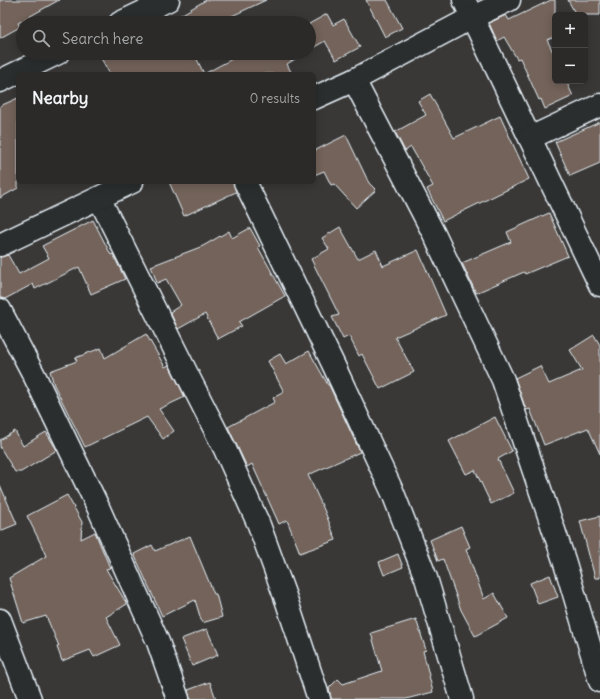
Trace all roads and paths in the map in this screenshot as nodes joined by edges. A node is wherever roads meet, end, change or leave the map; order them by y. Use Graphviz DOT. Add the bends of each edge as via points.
graph roads {
  1 [pos="168,0"];
  2 [pos="509,0"];
  3 [pos="468,9"];
  4 [pos="135,16"];
  5 [pos="44,60"];
  6 [pos="19,72"];
  7 [pos="16,73"];
  8 [pos="354,80"];
  9 [pos="0,81"];
  10 [pos="316,97"];
  11 [pos="600,105"];
  12 [pos="530,138"];
  13 [pos="128,184"];
  14 [pos="246,184"];
  15 [pos="99,198"];
  16 [pos="0,245"];
  17 [pos="594,255"];
  18 [pos="600,285"];
  19 [pos="0,310"];
  20 [pos="0,620"];
  21 [pos="600,681"];
  22 [pos="30,699"];
  23 [pos="178,699"];
  24 [pos="320,699"];
  25 [pos="462,699"];
  1 -- 4 [label="street"];
  2 -- 3 [label="street"];
  3 -- 8 [label="street"];
  3 -- 12 [label="street"];
  5 -- 6 [label="street"];
  7 -- 9 [label="street"];
  8 -- 10 [label="street"];
  8 -- 21 [label="street" via="434,234 503,380 564,560"];
  11 -- 12 [label="street"];
  12 -- 17 [label="street"];
  13 -- 15 [label="street"];
  14 -- 25 [label="street" via="393,493 426,578"];
  15 -- 16 [label="street"];
  15 -- 24 [label="street" via="224,447 259,525"];
  17 -- 18 [label="street"];
  19 -- 23 [label="street" via="98,507 158,642"];
  20 -- 22 [label="street"];
}
